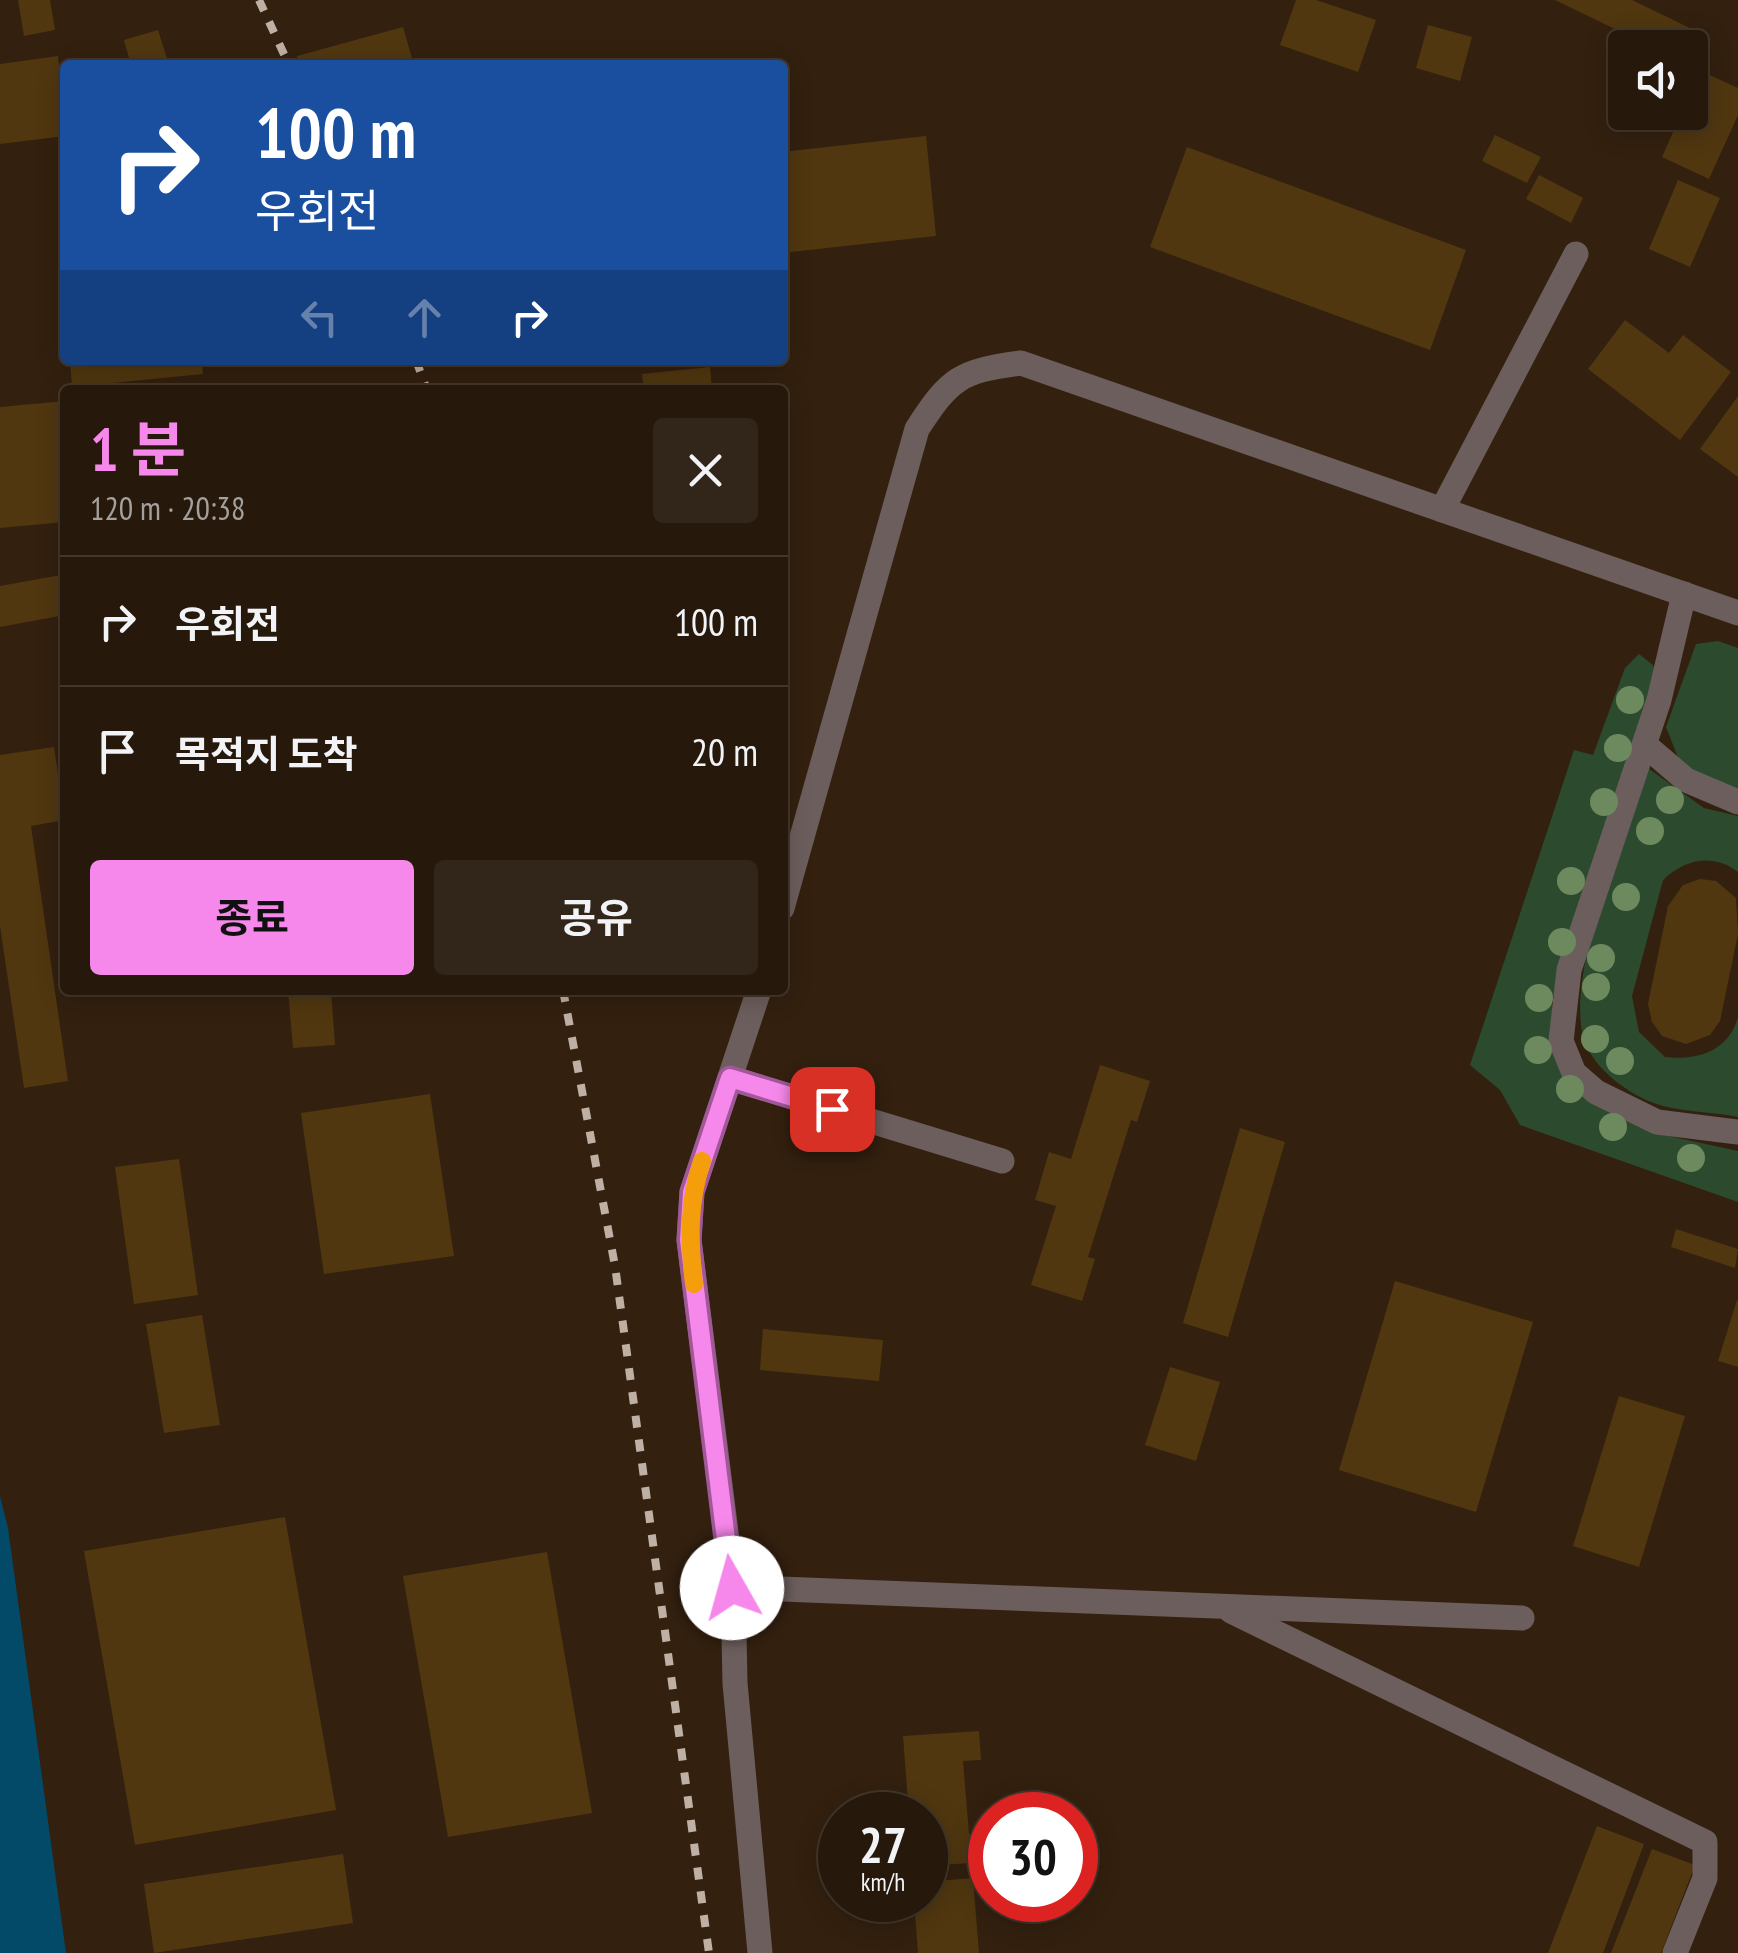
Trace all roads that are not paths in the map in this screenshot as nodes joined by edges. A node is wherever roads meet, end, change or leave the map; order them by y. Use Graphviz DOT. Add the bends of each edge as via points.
graph roads {
  1 [pos="1576,254"];
  2 [pos="1442,510"];
  3 [pos="1684,594"];
  4 [pos="1738,613"];
  5 [pos="1645,746"];
  6 [pos="1738,802"];
  7 [pos="788,887"];
  8 [pos="757,995"];
  9 [pos="730,1078"];
  10 [pos="1738,1132"];
  11 [pos="1002,1161"];
  12 [pos="732,1588"];
  13 [pos="1222,1606"];
  14 [pos="1522,1618"];
  15 [pos="760,1953"];
  16 [pos="1676,1953"];
  1 -- 2 [label="street"];
  2 -- 3 [label="street"];
  2 -- 7 [label="street" via="1021,363 980,369 944,388 917,429"];
  3 -- 4 [label="street"];
  3 -- 5 [label="street"];
  5 -- 6 [label="street" via="1686,780"];
  5 -- 10 [label="street" via="1569,970 1561,1040 1574,1073 1596,1092 1657,1122"];
  8 -- 9 [label="street"];
  9 -- 11 [label="street"];
  9 -- 12 [label="street" via="692,1192 689,1240"];
  12 -- 13 [label="street"];
  12 -- 15 [label="street"];
  13 -- 14 [label="street"];
  13 -- 16 [label="street" via="1704,1842 1705,1878"];
}
